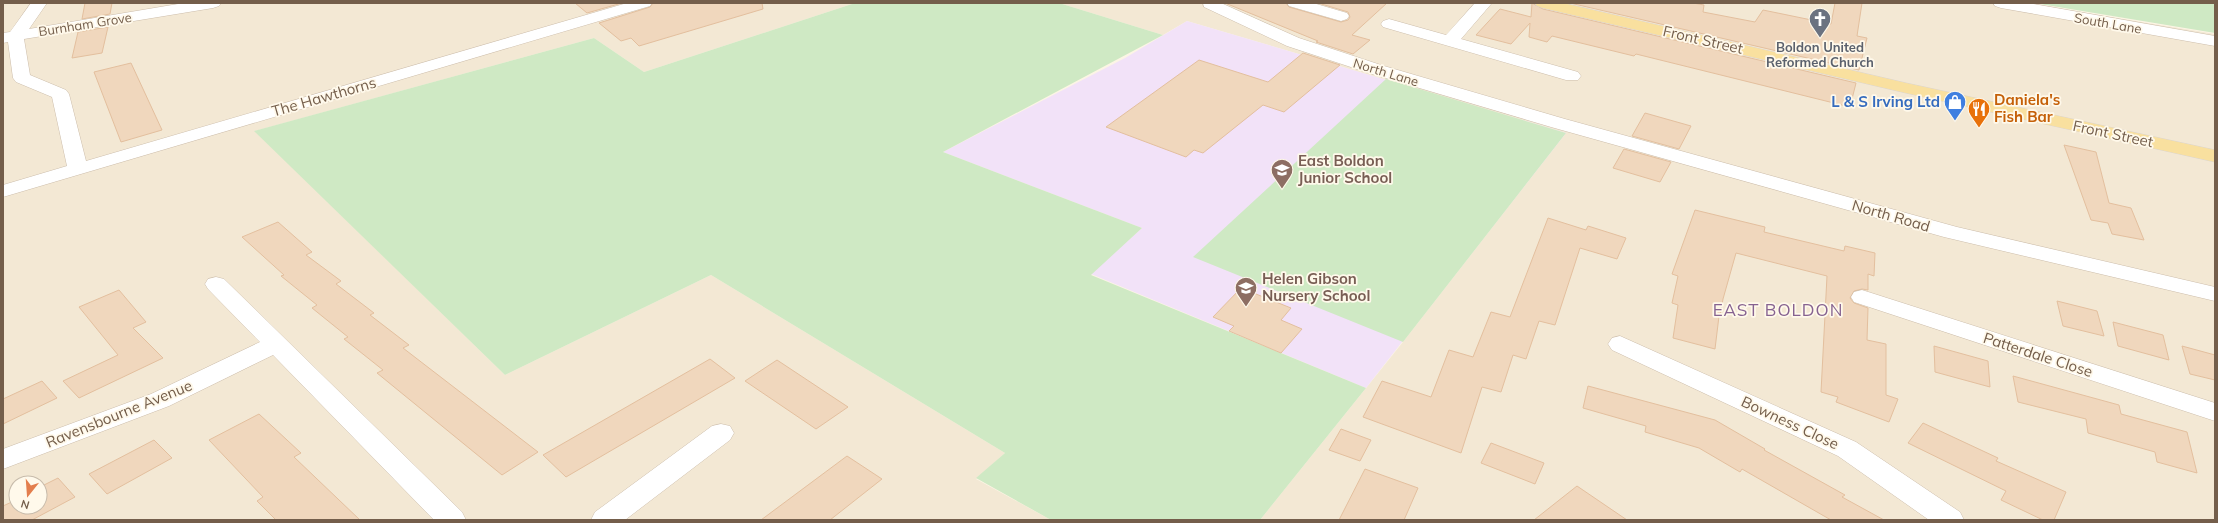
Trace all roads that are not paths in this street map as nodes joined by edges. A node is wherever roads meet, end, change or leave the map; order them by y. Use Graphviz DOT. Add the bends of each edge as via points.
graph roads {
  1 [pos="38,3"];
  2 [pos="213,3"];
  3 [pos="644,3"];
  4 [pos="1211,3"];
  5 [pos="1295,3"];
  6 [pos="1484,3"];
  7 [pos="1543,3"];
  8 [pos="2000,3"];
  9 [pos="1341,16"];
  10 [pos="1389,24"];
  11 [pos="9,37"];
  12 [pos="1450,41"];
  13 [pos="2215,41"];
  14 [pos="1572,76"];
  15 [pos="1570,126"];
  16 [pos="2215,156"];
  17 [pos="78,169"];
  18 [pos="3,191"];
  19 [pos="216,284"];
  20 [pos="2215,294"];
  21 [pos="1862,297"];
  22 [pos="276,344"];
  23 [pos="1620,344"];
  24 [pos="2215,412"];
  25 [pos="721,433"];
  26 [pos="3,459"];
  27 [pos="452,520"];
  28 [pos="605,520"];
  29 [pos="1950,520"];
  1 -- 11 [label="street"];
  2 -- 11 [label="street, Burnham Grove"];
  3 -- 17 [label="street, The Hawthorns"];
  4 -- 15 [label="street, North Lane" via="1293,42 1378,70"];
  5 -- 9 [label="street"];
  6 -- 12 [label="street"];
  7 -- 16 [label="main road, Front Street" via="1906,88"];
  8 -- 13 [label="street, South Lane"];
  10 -- 12 [label="street"];
  11 -- 17 [label="street" via="22,78 60,94"];
  12 -- 14 [label="street"];
  15 -- 20 [label="street, North Road" via="1952,232"];
  17 -- 18 [label="street, The Hawthorns"];
  19 -- 22 [label="street"];
  21 -- 24 [label="street, Patterdale Close"];
  22 -- 26 [label="street, Ravensbourne Avenue" via="160,400"];
  22 -- 27 [label="street"];
  23 -- 29 [label="street, Bowness Close" via="1847,449"];
  25 -- 28 [label="street"];
}
